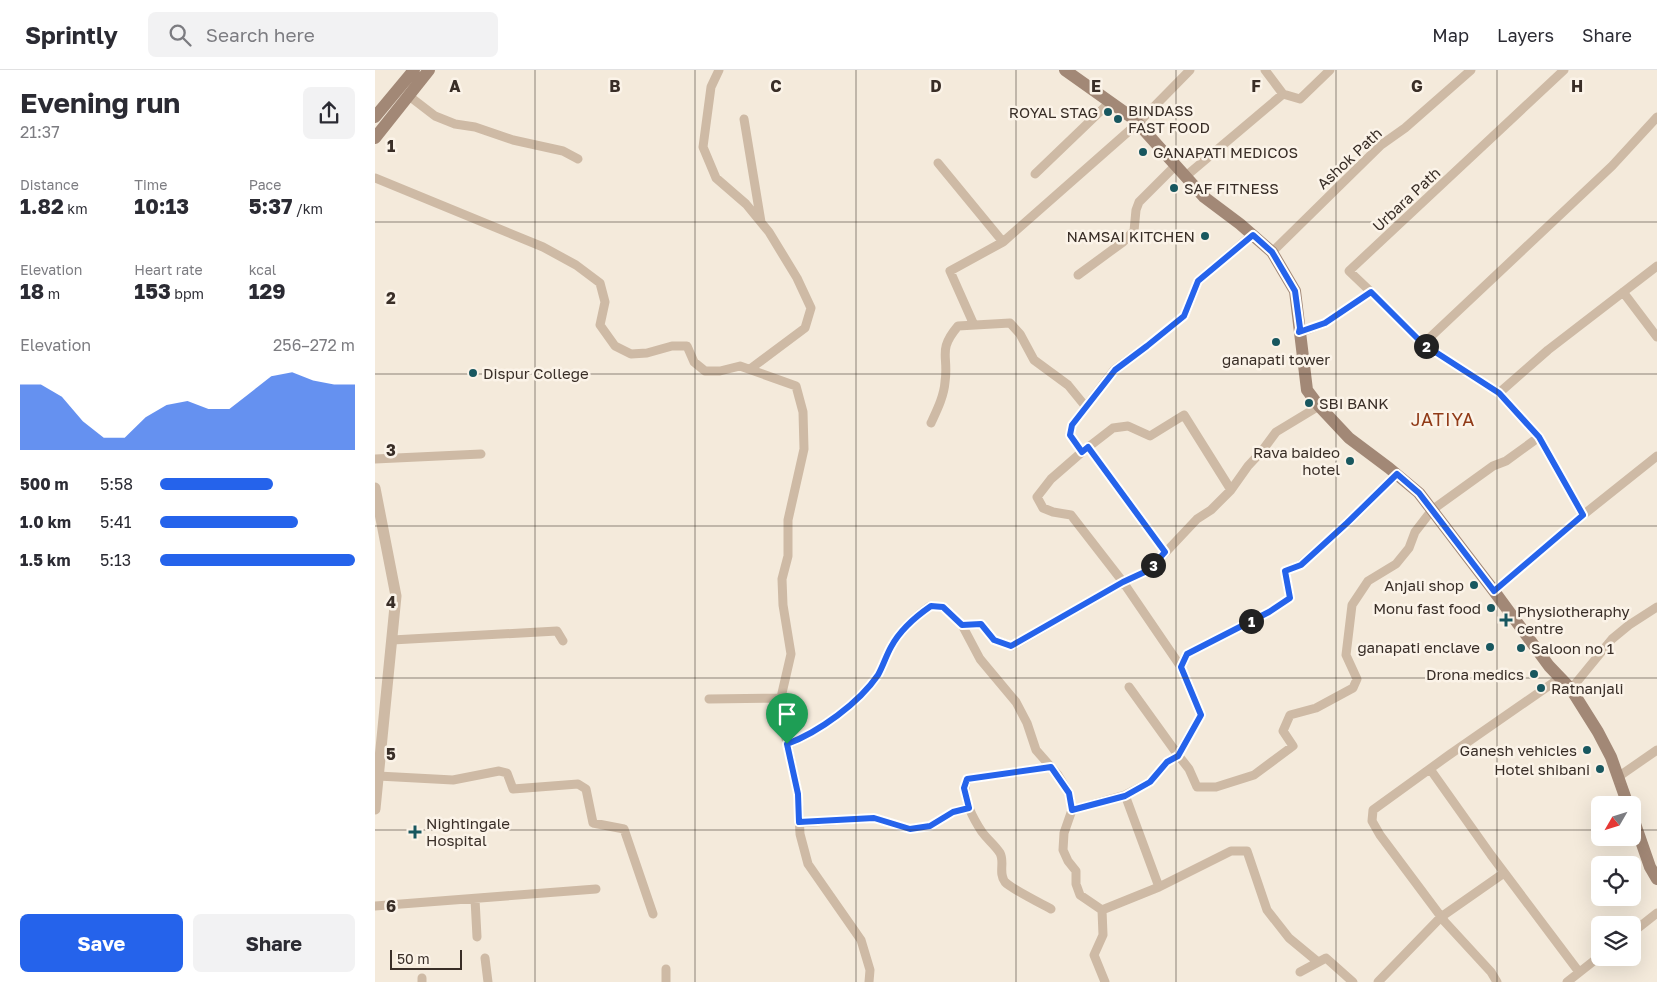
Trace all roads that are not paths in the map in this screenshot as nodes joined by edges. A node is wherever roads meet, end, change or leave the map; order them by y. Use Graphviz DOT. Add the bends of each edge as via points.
graph roads {
  1 [pos="414,70"];
  2 [pos="429,70"];
  3 [pos="719,70"];
  4 [pos="1065,70"];
  5 [pos="1190,70"];
  6 [pos="1265,70"];
  7 [pos="1331,70"];
  8 [pos="1471,70"];
  9 [pos="1564,70"];
  10 [pos="1283,94"];
  11 [pos="409,96"];
  12 [pos="1111,102"];
  13 [pos="375,117"];
  14 [pos="1657,117"];
  15 [pos="744,119"];
  16 [pos="1138,124"];
  17 [pos="375,138"];
  18 [pos="578,159"];
  19 [pos="938,162"];
  20 [pos="1176,166"];
  21 [pos="1035,174"];
  22 [pos="1185,176"];
  23 [pos="375,178"];
  24 [pos="761,223"];
  25 [pos="1253,235"];
  26 [pos="1003,242"];
  27 [pos="1272,252"];
  28 [pos="1657,266"];
  29 [pos="1079,275"];
  30 [pos="1371,292"];
  31 [pos="1623,292"];
  32 [pos="974,325"];
  33 [pos="1299,332"];
  34 [pos="1656,335"];
  35 [pos="1423,344"];
  36 [pos="750,369"];
  37 [pos="1499,393"];
  38 [pos="1319,406"];
  39 [pos="1086,407"];
  40 [pos="931,423"];
  41 [pos="1539,437"];
  42 [pos="1085,450"];
  43 [pos="481,454"];
  44 [pos="1657,456"];
  45 [pos="375,459"];
  46 [pos="1397,474"];
  47 [pos="375,488"];
  48 [pos="1231,490"];
  49 [pos="1432,510"];
  50 [pos="1583,515"];
  51 [pos="1165,552"];
  52 [pos="1123,582"];
  53 [pos="1494,591"];
  54 [pos="1657,607"];
  55 [pos="962,625"];
  56 [pos="392,640"];
  57 [pos="563,641"];
  58 [pos="1181,667"];
  59 [pos="1560,678"];
  60 [pos="1129,687"];
  61 [pos="1571,689"];
  62 [pos="781,698"];
  63 [pos="709,699"];
  64 [pos="787,744"];
  65 [pos="1657,750"];
  66 [pos="1178,756"];
  67 [pos="1051,767"];
  68 [pos="1430,769"];
  69 [pos="378,776"];
  70 [pos="1618,777"];
  71 [pos="1125,796"];
  72 [pos="1625,796"];
  73 [pos="969,808"];
  74 [pos="375,809"];
  75 [pos="1072,810"];
  76 [pos="799,822"];
  77 [pos="1641,841"];
  78 [pos="1504,873"];
  79 [pos="1657,879"];
  80 [pos="1159,887"];
  81 [pos="596,890"];
  82 [pos="475,899"];
  83 [pos="375,906"];
  84 [pos="1051,909"];
  85 [pos="1102,910"];
  86 [pos="1657,913"];
  87 [pos="653,914"];
  88 [pos="1441,917"];
  89 [pos="1641,926"];
  90 [pos="477,937"];
  91 [pos="485,958"];
  92 [pos="1319,962"];
  93 [pos="1591,963"];
  94 [pos="666,969"];
  95 [pos="870,970"];
  96 [pos="1300,972"];
  97 [pos="1579,972"];
  98 [pos="488,982"];
  99 [pos="666,982"];
  100 [pos="869,982"];
  101 [pos="874,982"];
  102 [pos="1105,982"];
  103 [pos="1353,982"];
  104 [pos="1378,982"];
  105 [pos="1497,982"];
  106 [pos="1567,982"];
  1 -- 13 [label="main road"];
  2 -- 11 [label="main road"];
  3 -- 24 [label="street" via="711,87 703,147 716,178 746,204"];
  4 -- 12 [label="main road"];
  5 -- 16 [label="street"];
  6 -- 10 [label="street"];
  7 -- 10 [label="street" via="1300,99"];
  8 -- 27 [label="street, Ashok Path" via="1381,145"];
  9 -- 30 [label="street, Urbara Path" via="1349,271"];
  10 -- 22 [label="street"];
  11 -- 17 [label="main road"];
  11 -- 18 [label="street" via="435,116 455,124 475,126 513,140 563,151"];
  12 -- 16 [label="main road"];
  12 -- 21 [label="street"];
  14 -- 35 [label="street" via="1612,166"];
  15 -- 24 [label="street"];
  16 -- 20 [label="main road"];
  16 -- 26 [label="street"];
  19 -- 26 [label="street"];
  20 -- 22 [label="main road"];
  20 -- 29 [label="street" via="1139,202 1134,231"];
  22 -- 25 [label="main road" via="1204,197"];
  23 -- 36 [label="street" via="543,247 576,265 600,283 605,302 600,325 615,346 631,354 687,346 694,362 705,371 740,366"];
  24 -- 36 [label="street" via="797,278 811,308 805,328"];
  25 -- 27 [label="main road"];
  25 -- 39 [label="street" via="1198,281 1184,316 1115,370"];
  26 -- 32 [label="street" via="950,271"];
  27 -- 33 [label="main road" via="1295,291"];
  28 -- 31 [label="street"];
  30 -- 33 [label="street" via="1325,323"];
  30 -- 35 [label="street"];
  31 -- 34 [label="street"];
  31 -- 37 [label="street"];
  32 -- 39 [label="street" via="1010,323 1020,334 1033,360 1068,385"];
  32 -- 40 [label="street" via="958,326 949,337 944,352 946,381"];
  33 -- 38 [label="main road" via="1307,390"];
  35 -- 37 [label="street"];
  36 -- 62 [label="street" via="796,386 803,412 804,450 788,520 788,556 782,579 791,654"];
  37 -- 41 [label="street"];
  38 -- 46 [label="main road" via="1349,438"];
  38 -- 48 [label="street" via="1276,432"];
  39 -- 42 [label="street" via="1072,425 1070,435"];
  41 -- 49 [label="street"];
  41 -- 50 [label="street"];
  42 -- 48 [label="street" via="1113,428 1128,426 1150,436 1184,415"];
  42 -- 51 [label="street"];
  42 -- 52 [label="street" via="1037,497 1043,508 1071,515"];
  43 -- 45 [label="street"];
  44 -- 50 [label="street"];
  46 -- 49 [label="main road" via="1419,493"];
  46 -- 58 [label="street" via="1301,565 1285,571 1290,598 1187,654"];
  47 -- 56 [label="street" via="397,596"];
  48 -- 51 [label="street" via="1211,510 1197,518"];
  49 -- 53 [label="main road"];
  49 -- 66 [label="street" via="1415,532 1403,556 1369,581 1352,605 1345,655 1357,679 1353,688 1316,708 1290,715 1283,731 1293,746 1254,775 1216,787 1197,787 1189,769"];
  50 -- 53 [label="street"];
  51 -- 52 [label="street" via="1149,570"];
  52 -- 55 [label="street" via="1011,646 994,640 981,624"];
  52 -- 58 [label="street"];
  53 -- 59 [label="main road"];
  54 -- 61 [label="street" via="1612,639"];
  55 -- 64 [label="street" via="943,607 931,606 907,626 892,645 877,675 854,700 828,722"];
  55 -- 67 [label="street" via="980,659 1016,702 1036,750"];
  56 -- 57 [label="street" via="557,631"];
  56 -- 69 [label="street"];
  58 -- 66 [label="street" via="1201,715"];
  59 -- 61 [label="main road"];
  59 -- 68 [label="street"];
  60 -- 66 [label="street"];
  61 -- 70 [label="main road" via="1599,732"];
  62 -- 63 [label="street"];
  62 -- 64 [label="street" via="779,706"];
  64 -- 76 [label="street" via="798,794"];
  65 -- 70 [label="street"];
  66 -- 71 [label="street" via="1167,762 1150,782"];
  67 -- 73 [label="street" via="967,779 964,788"];
  67 -- 75 [label="street" via="1069,793"];
  68 -- 78 [label="street"];
  68 -- 88 [label="street" via="1373,810 1371,822"];
  69 -- 74 [label="street"];
  69 -- 87 [label="street" via="453,780 499,771 507,773 513,789 578,784 586,789 593,823 624,829"];
  70 -- 72 [label="main road"];
  71 -- 75 [label="street"];
  71 -- 80 [label="street"];
  73 -- 76 [label="street" via="953,812 930,826 910,829 874,818"];
  73 -- 84 [label="street" via="982,833 1000,853 1005,883"];
  75 -- 85 [label="street" via="1063,833 1063,850 1076,871 1080,895"];
  76 -- 95 [label="street" via="808,864 861,940"];
  77 -- 79 [label="main road"];
  78 -- 88 [label="street"];
  78 -- 97 [label="street"];
  80 -- 85 [label="street"];
  80 -- 92 [label="street" via="1231,851 1247,851 1267,910 1289,938"];
  81 -- 82 [label="street"];
  82 -- 83 [label="street"];
  82 -- 90 [label="street"];
  85 -- 102 [label="street" via="1103,935 1094,955"];
  86 -- 89 [label="street"];
  88 -- 104 [label="street"];
  88 -- 105 [label="street"];
  91 -- 98 [label="street"];
  92 -- 96 [label="street"];
  92 -- 103 [label="street" via="1326,958"];
  93 -- 97 [label="street"];
  94 -- 99 [label="street"];
  95 -- 100 [label="street"];
  95 -- 101 [label="street"];
  97 -- 106 [label="street"];
}
